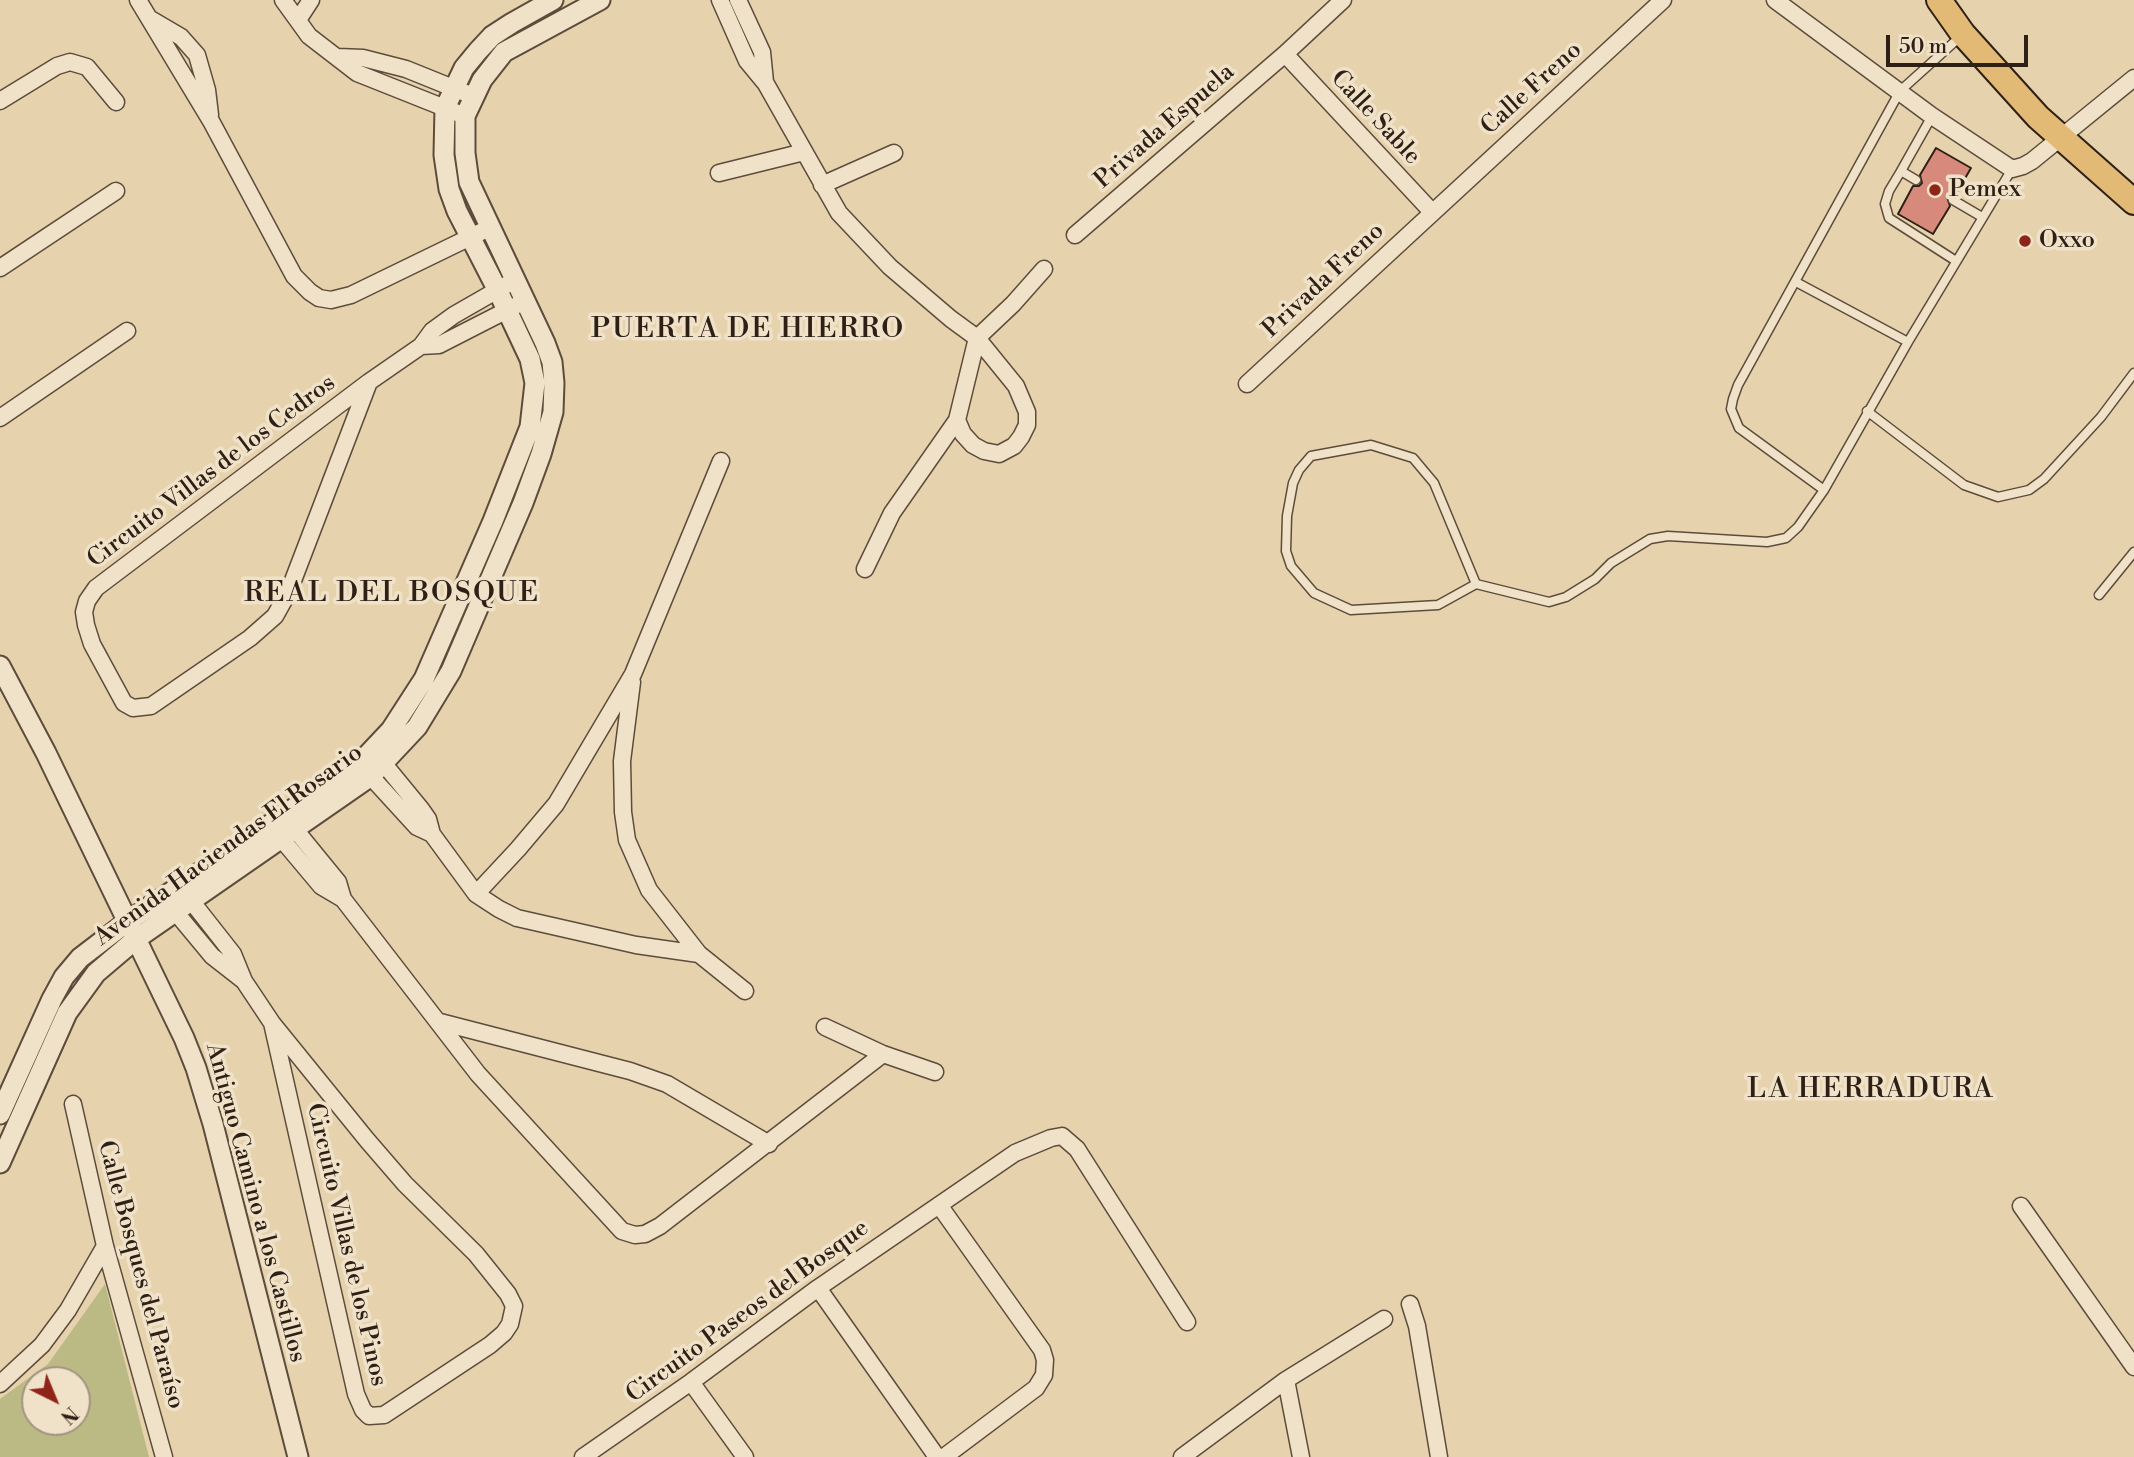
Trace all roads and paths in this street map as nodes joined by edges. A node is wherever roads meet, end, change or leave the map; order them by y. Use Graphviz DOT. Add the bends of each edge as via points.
graph roads {
  1 [pos="138,0"];
  2 [pos="284,0"];
  3 [pos="311,0"];
  4 [pos="553,0"];
  5 [pos="600,0"];
  6 [pos="720,0"];
  7 [pos="738,0"];
  8 [pos="1343,0"];
  9 [pos="1663,0"];
  10 [pos="1775,0"];
  11 [pos="1939,0"];
  12 [pos="298,20"];
  13 [pos="1963,34"];
  14 [pos="1285,54"];
  15 [pos="338,57"];
  16 [pos="2134,78"];
  17 [pos="765,84"];
  18 [pos="454,87"];
  19 [pos="1900,91"];
  20 [pos="473,96"];
  21 [pos="0,101"];
  22 [pos="116,102"];
  23 [pos="445,108"];
  24 [pos="465,116"];
  25 [pos="1932,116"];
  26 [pos="2067,133"];
  27 [pos="804,152"];
  28 [pos="894,153"];
  29 [pos="2012,169"];
  30 [pos="1901,172"];
  31 [pos="719,173"];
  32 [pos="1916,180"];
  33 [pos="822,185"];
  34 [pos="116,191"];
  35 [pos="1953,200"];
  36 [pos="2134,202"];
  37 [pos="1432,212"];
  38 [pos="1982,217"];
  39 [pos="489,228"];
  40 [pos="1075,235"];
  41 [pos="469,237"];
  42 [pos="1956,261"];
  43 [pos="0,268"];
  44 [pos="1044,269"];
  45 [pos="1796,282"];
  46 [pos="506,284"];
  47 [pos="525,301"];
  48 [pos="507,311"];
  49 [pos="127,331"];
  50 [pos="977,338"];
  51 [pos="1908,342"];
  52 [pos="421,346"];
  53 [pos="2134,373"];
  54 [pos="369,382"];
  55 [pos="1247,384"];
  56 [pos="1867,411"];
  57 [pos="0,418"];
  58 [pos="957,419"];
  59 [pos="721,461"];
  60 [pos="1824,490"];
  61 [pos="2134,552"];
  62 [pos="865,569"];
  63 [pos="1476,584"];
  64 [pos="2099,595"];
  65 [pos="0,666"];
  66 [pos="633,674"];
  67 [pos="372,764"];
  68 [pos="283,828"];
  69 [pos="475,894"];
  70 [pos="177,899"];
  71 [pos="132,930"];
  72 [pos="699,954"];
  73 [pos="745,991"];
  74 [pos="56,1014"];
  75 [pos="440,1022"];
  76 [pos="272,1023"];
  77 [pos="825,1027"];
  78 [pos="883,1054"];
  79 [pos="935,1072"];
  80 [pos="73,1104"];
  81 [pos="0,1114"];
  82 [pos="769,1144"];
  83 [pos="0,1163"];
  84 [pos="939,1205"];
  85 [pos="2021,1206"];
  86 [pos="105,1246"];
  87 [pos="818,1288"];
  88 [pos="1410,1304"];
  89 [pos="1384,1319"];
  90 [pos="1187,1322"];
  91 [pos="2134,1367"];
  92 [pos="1286,1380"];
  93 [pos="691,1382"];
  94 [pos="0,1384"];
  95 [pos="164,1457"];
  96 [pos="298,1457"];
  97 [pos="583,1457"];
  98 [pos="745,1457"];
  99 [pos="937,1457"];
  100 [pos="944,1457"];
  101 [pos="1182,1457"];
  102 [pos="1301,1457"];
  103 [pos="1439,1457"];
  1 -- 41 [label="street" via="211,121 294,276 310,292 331,300 351,295"];
  2 -- 12 [label="street"];
  3 -- 12 [label="street"];
  4 -- 18 [label="street, Avenida Haciendas El Rosario" via="492,36"];
  5 -- 20 [label="street, Avenida Haciendas El Rosario" via="504,52"];
  6 -- 17 [label="street" via="747,61"];
  7 -- 17 [label="street" via="762,52"];
  8 -- 14 [label="street, Privada Espuela"];
  9 -- 37 [label="street, Calle Freno"];
  10 -- 19 [label="street"];
  11 -- 13 [label="main road"];
  12 -- 15 [label="street" via="309,36"];
  13 -- 19 [label="lane"];
  13 -- 26 [label="main road" via="2038,117"];
  14 -- 37 [label="street, Calle Sable"];
  14 -- 40 [label="street, Privada Espuela"];
  15 -- 18 [label="street" via="377,61"];
  15 -- 23 [label="street" via="357,73"];
  16 -- 26 [label="street"];
  17 -- 27 [label="street"];
  18 -- 20 [label="street"];
  18 -- 23 [label="street, Avenida Haciendas El Rosario"];
  19 -- 25 [label="street"];
  19 -- 45 [label="lane"];
  20 -- 24 [label="street, Avenida Haciendas El Rosario"];
  21 -- 22 [label="street" via="70,62 87,67"];
  23 -- 24 [label="street"];
  23 -- 41 [label="street, Avenida Haciendas El Rosario" via="449,189"];
  24 -- 39 [label="street, Avenida Haciendas El Rosario" via="469,182"];
  25 -- 29 [label="street"];
  25 -- 30 [label="lane"];
  26 -- 29 [label="street" via="2032,161"];
  26 -- 36 [label="main road"];
  27 -- 31 [label="street"];
  27 -- 33 [label="street"];
  28 -- 33 [label="street"];
  29 -- 38 [label="lane"];
  30 -- 32 [label="lane"];
  30 -- 42 [label="lane" via="1885,204 1889,218"];
  33 -- 50 [label="street" via="839,213 890,267"];
  34 -- 43 [label="street"];
  35 -- 38 [label="lane"];
  37 -- 55 [label="street, Privada Freno"];
  38 -- 42 [label="lane"];
  39 -- 41 [label="street"];
  39 -- 46 [label="street, Avenida Haciendas El Rosario"];
  41 -- 46 [label="street, Avenida Haciendas El Rosario"];
  42 -- 51 [label="lane"];
  44 -- 50 [label="street"];
  45 -- 51 [label="lane"];
  45 -- 60 [label="lane" via="1738,385 1731,409 1738,428"];
  46 -- 47 [label="street, Avenida Haciendas El Rosario"];
  46 -- 48 [label="street, Avenida Haciendas El Rosario"];
  46 -- 52 [label="street, Circuito Villas de los Cedros" via="432,331"];
  47 -- 48 [label="street, Circuito Villas de los Cedros"];
  47 -- 67 [label="street, Avenida Haciendas El Rosario" via="552,362 552,412 541,454 451,671 418,727"];
  48 -- 52 [label="street, Circuito Villas de los Cedros" via="439,345"];
  48 -- 67 [label="street, Avenida Haciendas El Rosario" via="530,359 535,383 530,427 424,679"];
  49 -- 57 [label="street"];
  50 -- 58 [label="street"];
  50 -- 58 [label="street" via="1016,386 1027,412 1027,425 1014,446 999,454 973,445 962,434"];
  51 -- 56 [label="lane"];
  52 -- 54 [label="street, Circuito Villas de los Cedros"];
  53 -- 56 [label="lane" via="2044,479 2029,490 1998,497 1964,485"];
  54 -- 54 [label="street, Circuito Villas de los Cedros" via="96,588 84,612 86,625 124,703 133,708 151,706 275,616 289,591"];
  56 -- 60 [label="lane"];
  58 -- 62 [label="street" via="892,513"];
  59 -- 66 [label="street"];
  60 -- 63 [label="lane" via="1786,538 1767,542 1650,539 1611,563 1595,579 1549,602"];
  61 -- 64 [label="lane"];
  63 -- 63 [label="lane" via="1438,605 1381,609 1351,610 1314,593 1291,566 1286,551 1290,497 1300,470 1311,456 1371,445 1413,458 1434,483"];
  65 -- 71 [label="street, Antiguo Camino a los Castillos"];
  66 -- 69 [label="street" via="556,804"];
  66 -- 72 [label="street" via="622,761 627,840 649,890"];
  67 -- 68 [label="street, Avenida Haciendas El Rosario"];
  67 -- 69 [label="street" via="417,827 432,834"];
  68 -- 70 [label="street, Avenida Haciendas El Rosario"];
  68 -- 75 [label="street" via="321,886 343,899"];
  69 -- 72 [label="street" via="517,918"];
  70 -- 71 [label="street, Avenida Haciendas El Rosario"];
  70 -- 76 [label="street, Circuito Villas de los Pinos" via="233,954 244,981"];
  71 -- 74 [label="street, Avenida Haciendas El Rosario" via="80,958 64,977"];
  71 -- 96 [label="street, Antiguo Camino a los Castillos" via="184,1038 203,1092"];
  72 -- 73 [label="street"];
  74 -- 81 [label="street, Avenida Haciendas El Rosario"];
  74 -- 83 [label="street, Avenida Haciendas El Rosario"];
  75 -- 82 [label="street" via="667,1084"];
  75 -- 82 [label="street" via="498,1097 622,1231 645,1234 660,1226"];
  76 -- 76 [label="street, Circuito Villas de los Pinos" via="405,1184 476,1254 514,1306 510,1324 490,1345 384,1415 369,1416 356,1394"];
  77 -- 78 [label="street"];
  78 -- 79 [label="street"];
  78 -- 82 [label="street"];
  80 -- 86 [label="street, Calle Bosques del Paraíso"];
  84 -- 87 [label="street, Circuito Paseos del Bosque"];
  84 -- 90 [label="street, Circuito Paseos del Bosque" via="1015,1153 1062,1136 1077,1149"];
  84 -- 100 [label="street" via="1045,1360 1044,1375 1030,1393"];
  85 -- 91 [label="street"];
  86 -- 94 [label="street" via="42,1345"];
  86 -- 95 [label="street, Calle Bosques del Paraíso"];
  87 -- 93 [label="street, Circuito Paseos del Bosque"];
  87 -- 99 [label="street"];
  88 -- 103 [label="street"];
  89 -- 92 [label="street"];
  92 -- 101 [label="street"];
  92 -- 102 [label="street"];
  93 -- 97 [label="street, Circuito Paseos del Bosque"];
  93 -- 98 [label="street"];
}
